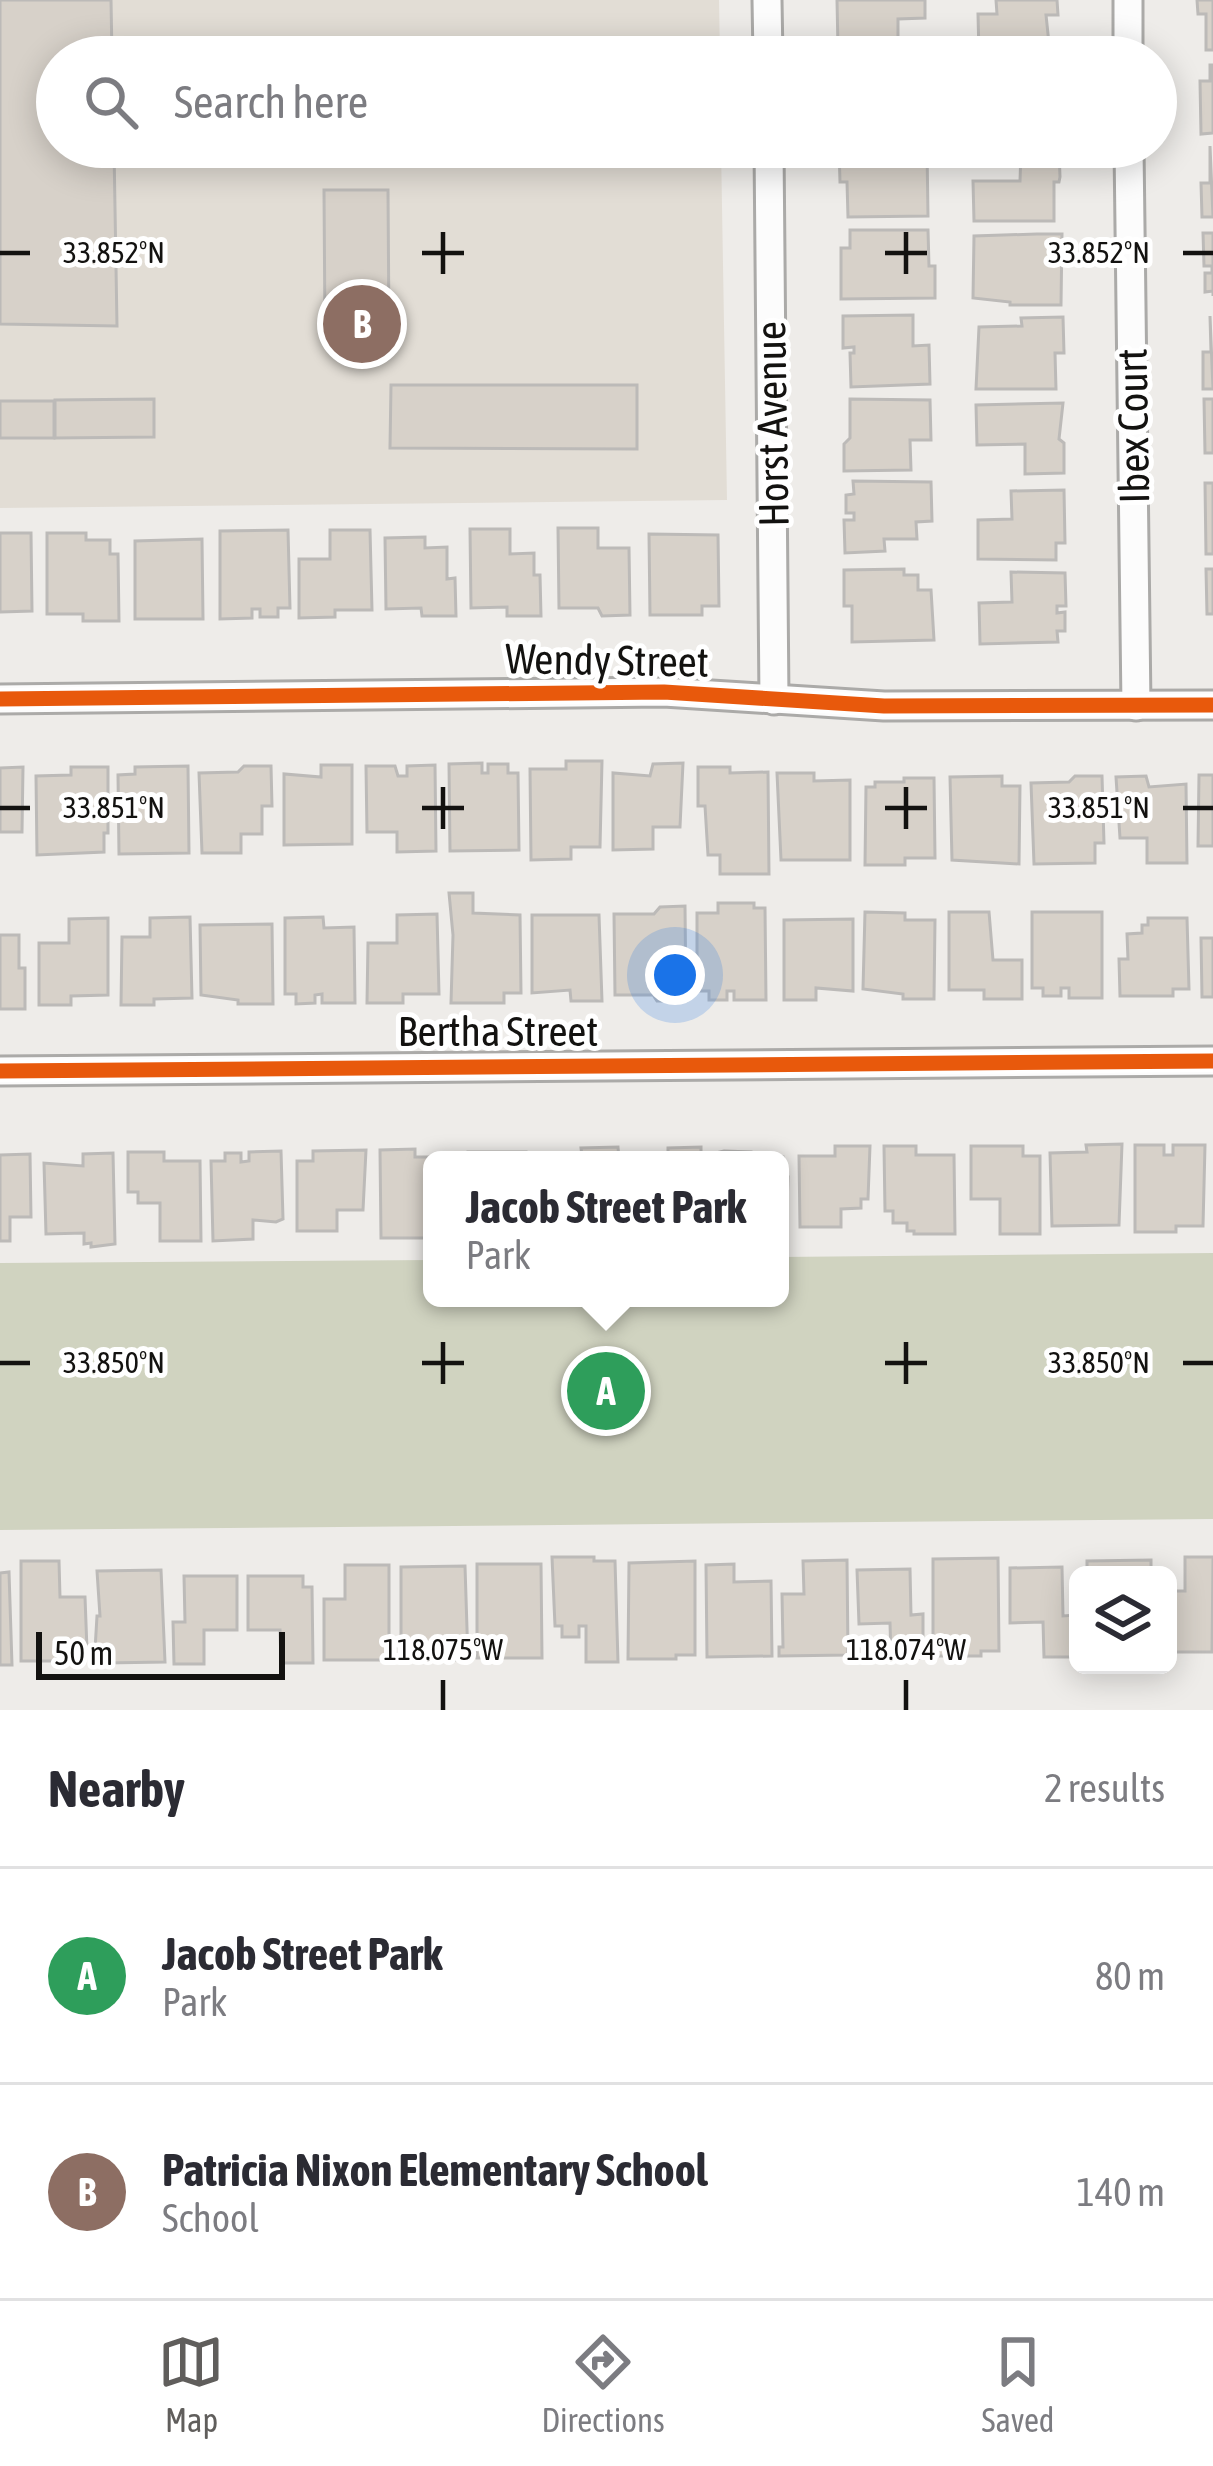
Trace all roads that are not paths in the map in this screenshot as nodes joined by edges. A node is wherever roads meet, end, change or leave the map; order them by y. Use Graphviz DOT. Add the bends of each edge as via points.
graph roads {
  1 [pos="767,0"];
  2 [pos="1128,0"];
  3 [pos="768,36"];
  4 [pos="1128,36"];
  5 [pos="770,168"];
  6 [pos="1130,168"];
  7 [pos="0,699"];
  8 [pos="774,700"];
  9 [pos="1213,705"];
  10 [pos="1136,706"];
  11 [pos="1213,1061"];
  12 [pos="0,1071"];
  1 -- 3 [label="street"];
  2 -- 4 [label="street"];
  5 -- 8 [label="street, Horst Avenue"];
  6 -- 10 [label="street, Ibex Court"];
  7 -- 8 [label="street, Wendy Street" via="664,692"];
  8 -- 10 [label="street, Wendy Street"];
  9 -- 10 [label="street, Wendy Street"];
  11 -- 12 [label="street, Bertha Street"];
}
